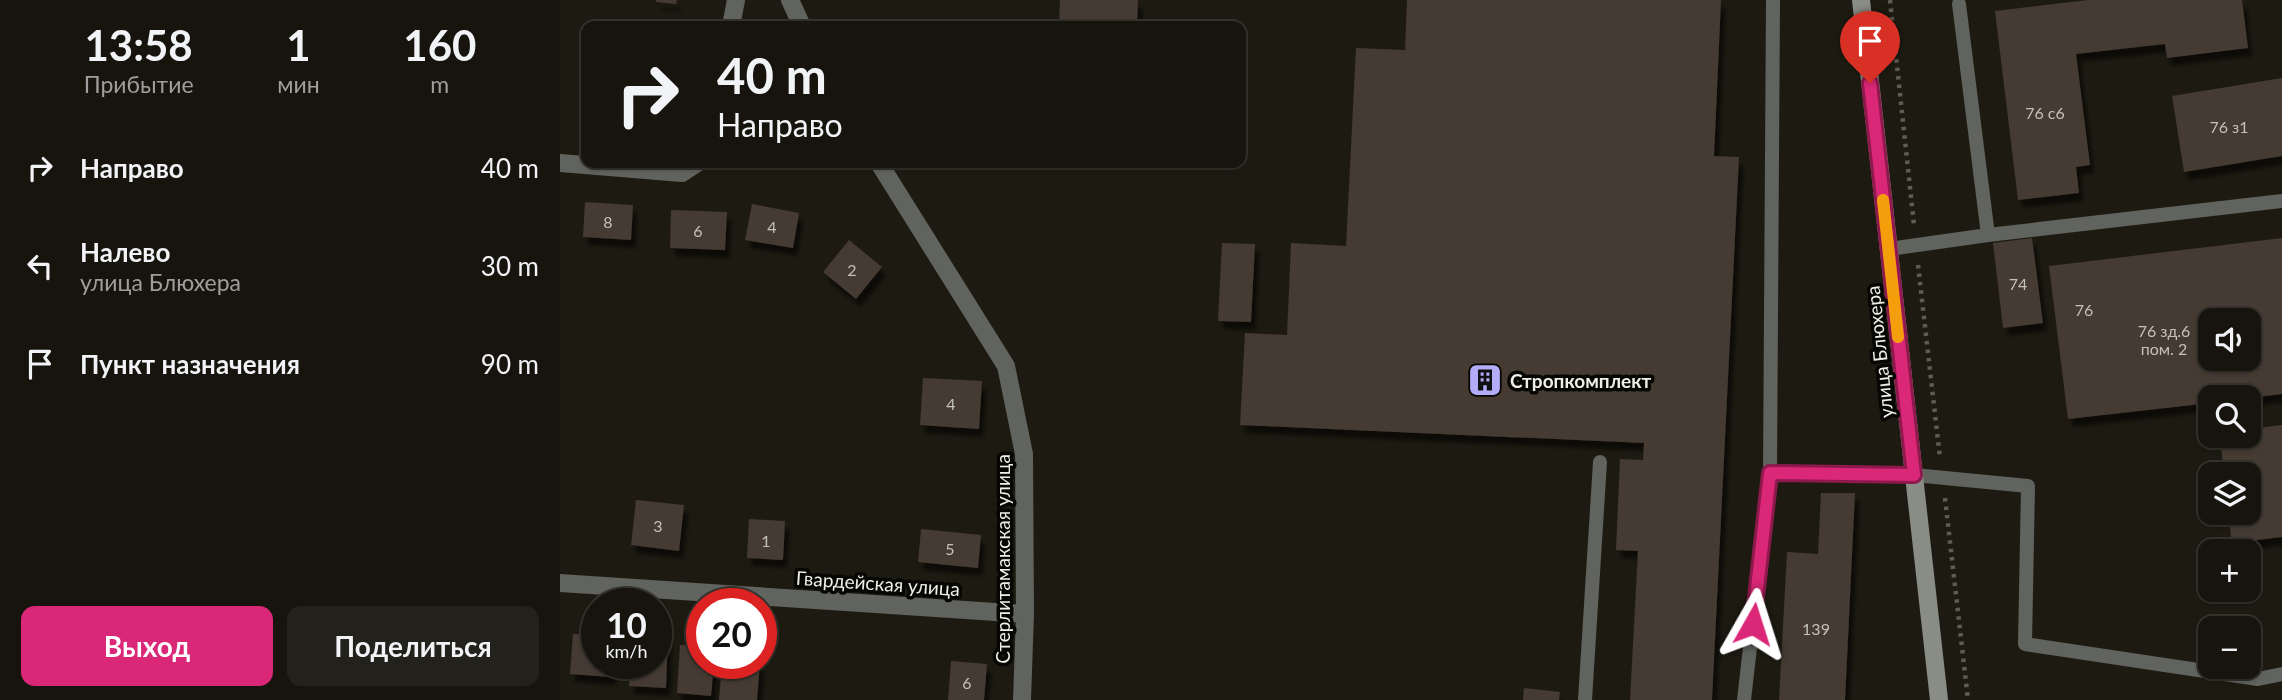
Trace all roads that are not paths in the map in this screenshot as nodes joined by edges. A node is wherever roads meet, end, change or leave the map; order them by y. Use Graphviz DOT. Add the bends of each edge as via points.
graph roads {
  1 [pos="736,0"];
  2 [pos="790,0"];
  3 [pos="1773,0"];
  4 [pos="1861,0"];
  5 [pos="1959,4"];
  6 [pos="732,21"];
  7 [pos="800,21"];
  8 [pos="560,163"];
  9 [pos="581,165"];
  10 [pos="621,168"];
  11 [pos="690,168"];
  12 [pos="882,168"];
  13 [pos="2282,201"];
  14 [pos="1988,235"];
  15 [pos="1889,249"];
  16 [pos="1600,462"];
  17 [pos="1770,473"];
  18 [pos="1914,475"];
  19 [pos="560,583"];
  20 [pos="1025,614"];
  21 [pos="2282,674"];
  22 [pos="1022,700"];
  23 [pos="1585,700"];
  24 [pos="1744,700"];
  25 [pos="1939,700"];
  1 -- 6 [label="street"];
  2 -- 7 [label="street"];
  3 -- 17 [label="lane"];
  4 -- 15 [label="main road, улица Блюхера"];
  5 -- 14 [label="lane"];
  8 -- 9 [label="street"];
  10 -- 11 [label="street" via="682,173"];
  12 -- 20 [label="street, Стерлитамакская улица" via="1006,366 1024,454"];
  13 -- 14 [label="lane"];
  14 -- 15 [label="lane"];
  15 -- 18 [label="main road, улица Блюхера"];
  16 -- 23 [label="lane"];
  17 -- 18 [label="lane"];
  17 -- 24 [label="lane"];
  18 -- 21 [label="lane" via="2028,486 2025,644 2258,678"];
  18 -- 25 [label="main road, улица Блюхера"];
  19 -- 20 [label="street, Гвардейская улица"];
  20 -- 22 [label="street, Стерлитамакская улица"];
}
